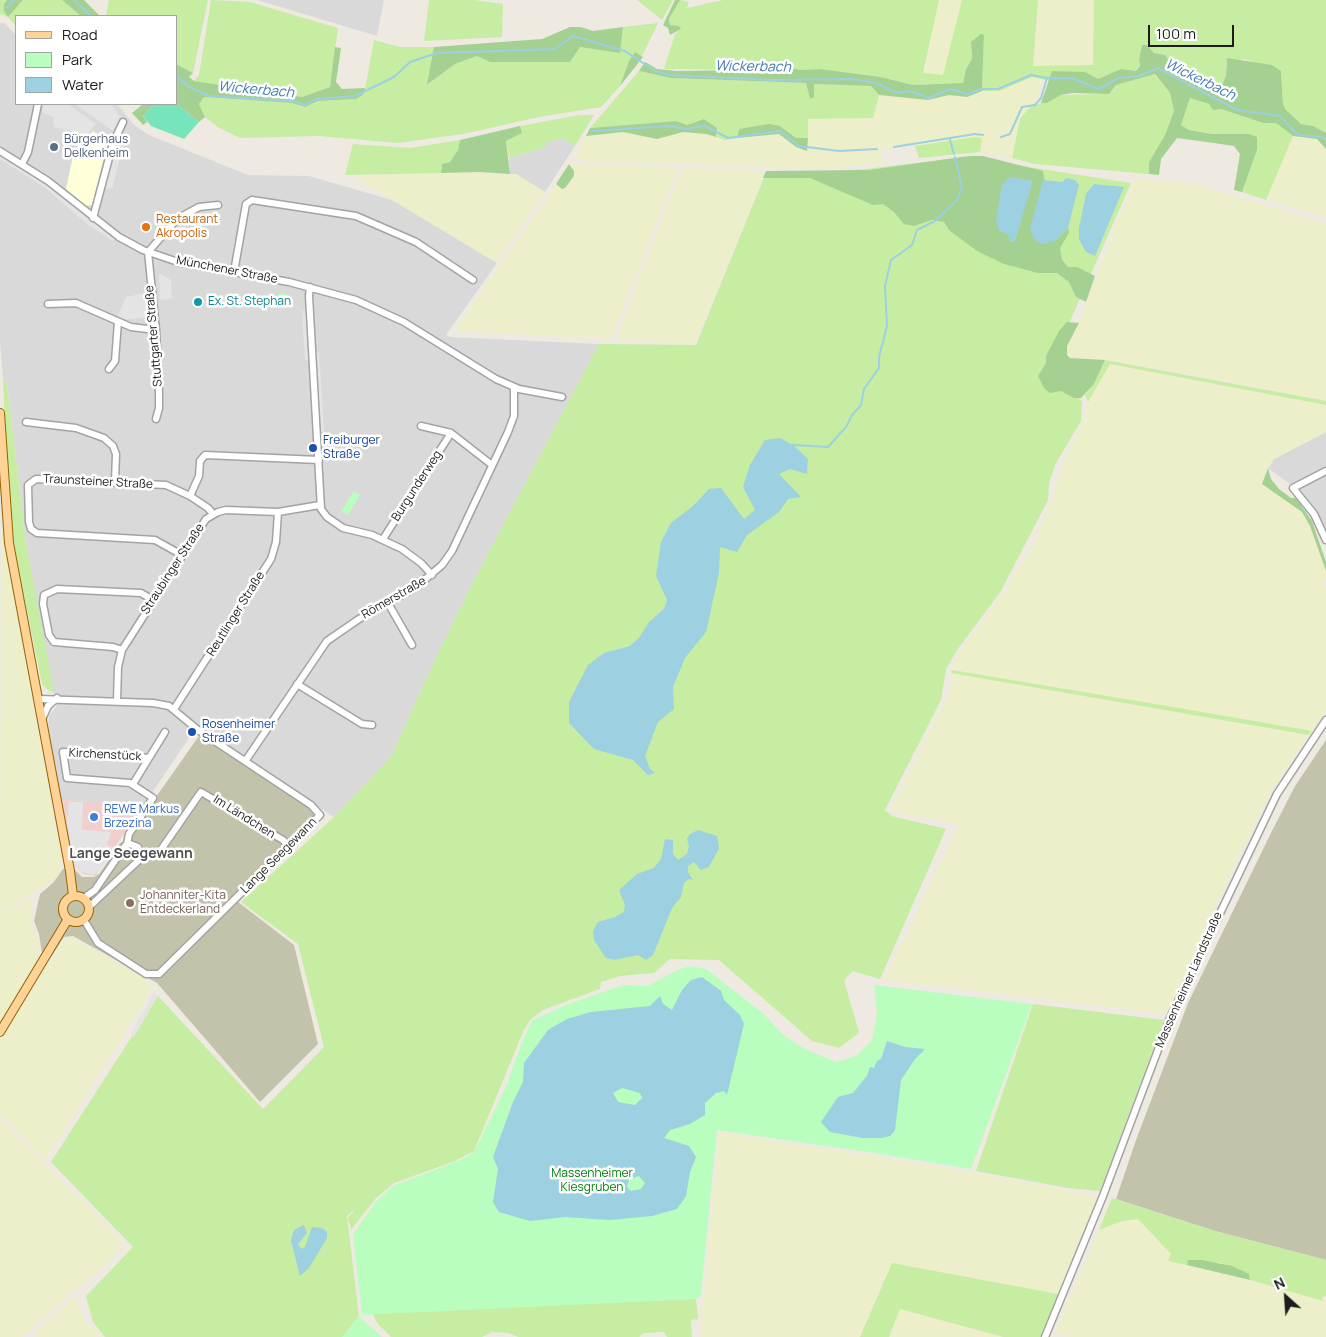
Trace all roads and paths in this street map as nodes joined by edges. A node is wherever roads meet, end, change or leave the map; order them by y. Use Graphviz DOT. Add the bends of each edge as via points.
graph roads {
  1 [pos="38,105"];
  2 [pos="123,122"];
  3 [pos="0,151"];
  4 [pos="22,164"];
  5 [pos="218,205"];
  6 [pos="93,218"];
  7 [pos="148,252"];
  8 [pos="234,272"];
  9 [pos="473,280"];
  10 [pos="310,287"];
  11 [pos="48,304"];
  12 [pos="118,322"];
  13 [pos="156,330"];
  14 [pos="109,369"];
  15 [pos="514,387"];
  16 [pos="562,397"];
  17 [pos="0,413"];
  18 [pos="156,419"];
  19 [pos="26,422"];
  20 [pos="421,426"];
  21 [pos="451,433"];
  22 [pos="319,460"];
  23 [pos="492,465"];
  24 [pos="1326,471"];
  25 [pos="115,482"];
  26 [pos="190,496"];
  27 [pos="320,505"];
  28 [pos="278,512"];
  29 [pos="212,514"];
  30 [pos="383,540"];
  31 [pos="1326,540"];
  32 [pos="182,555"];
  33 [pos="432,575"];
  34 [pos="153,600"];
  35 [pos="388,603"];
  36 [pos="412,645"];
  37 [pos="122,650"];
  38 [pos="297,684"];
  39 [pos="56,698"];
  40 [pos="39,699"];
  41 [pos="117,701"];
  42 [pos="174,709"];
  43 [pos="42,720"];
  44 [pos="1326,720"];
  45 [pos="372,725"];
  46 [pos="165,732"];
  47 [pos="148,758"];
  48 [pos="246,760"];
  49 [pos="133,784"];
  50 [pos="127,844"];
  51 [pos="289,847"];
  52 [pos="140,854"];
  53 [pos="73,896"];
  54 [pos="84,898"];
  55 [pos="89,908"];
  56 [pos="68,919"];
  57 [pos="84,920"];
  58 [pos="0,1032"];
  59 [pos="1045,1337"];
  1 -- 4 [label="street" via="28,152"];
  2 -- 6 [label="street" via="112,143"];
  3 -- 4 [label="street, Münchener Straße"];
  4 -- 6 [label="street, Münchener Straße"];
  5 -- 7 [label="street" via="199,207 176,219"];
  6 -- 7 [label="street, Münchener Straße"];
  7 -- 8 [label="street, Münchener Straße" via="178,262"];
  7 -- 13 [label="street, Stuttgarter Straße"];
  8 -- 9 [label="street" via="246,204 252,200 356,216 416,242"];
  8 -- 10 [label="street, Münchener Straße"];
  10 -- 15 [label="street, Münchener Straße" via="376,308 404,322 473,367"];
  10 -- 22 [label="street"];
  11 -- 12 [label="street" via="76,303"];
  12 -- 13 [label="street"];
  12 -- 14 [label="street" via="115,362"];
  13 -- 18 [label="street, Stuttgarter Straße" via="159,408"];
  15 -- 16 [label="street, Münchener Straße"];
  15 -- 23 [label="street, Römerstraße" via="514,416"];
  17 -- 40 [label="main road" via="7,529"];
  19 -- 25 [label="street" via="76,428 104,438 116,454"];
  20 -- 21 [label="street"];
  21 -- 23 [label="street"];
  21 -- 30 [label="street, Burgunderweg"];
  22 -- 26 [label="street" via="205,455 200,461 199,476"];
  22 -- 27 [label="street"];
  23 -- 33 [label="street, Römerstraße" via="452,550"];
  24 -- 31 [label="street" via="1293,488 1314,514"];
  25 -- 26 [label="street, Traunsteiner Straße" via="166,485"];
  25 -- 32 [label="street, Traunsteiner Straße" via="33,480 26,488 30,526 37,533 155,540"];
  26 -- 29 [label="street, Traunsteiner Straße"];
  27 -- 28 [label="street, Straubinger Straße"];
  27 -- 30 [label="street" via="327,517 343,528"];
  28 -- 29 [label="street, Straubinger Straße" via="226,510"];
  28 -- 42 [label="street, Reutlinger Straße" via="271,559"];
  29 -- 32 [label="street, Straubinger Straße" via="200,526"];
  30 -- 33 [label="street" via="402,549"];
  32 -- 34 [label="street, Straubinger Straße"];
  33 -- 35 [label="street, Römerstraße"];
  34 -- 37 [label="street, Straubinger Straße"];
  34 -- 37 [label="street" via="141,593 57,589 44,595 49,635 54,642"];
  35 -- 36 [label="street"];
  35 -- 38 [label="street, Römerstraße" via="335,635"];
  37 -- 41 [label="street, Straubinger Straße"];
  38 -- 45 [label="street" via="362,724"];
  38 -- 48 [label="street, Römerstraße"];
  39 -- 40 [label="street"];
  39 -- 41 [label="street"];
  39 -- 43 [label="street"];
  40 -- 43 [label="main road"];
  41 -- 42 [label="street" via="159,703"];
  42 -- 48 [label="street" via="198,730"];
  43 -- 53 [label="main road"];
  44 -- 59 [label="street, Massenheimer Landstraße" via="1277,794 1170,1018 1103,1196"];
  46 -- 47 [label="street, Kirchenstück"];
  47 -- 49 [label="street, Kirchenstück"];
  47 -- 49 [label="street, Kirchenstück" via="63,751 66,777 69,779"];
  48 -- 51 [label="street, Lange Seegewann" via="312,805 320,816"];
  49 -- 50 [label="street" via="152,798 129,834"];
  50 -- 52 [label="street" via="136,845"];
  50 -- 54 [label="street" via="95,890"];
  51 -- 52 [label="street, Im Ländchen" via="201,792 158,854"];
  51 -- 57 [label="street, Lange Seegewann" via="157,975 146,974 98,943"];
  52 -- 55 [label="street" via="138,861"];
  53 -- 54 [label="main road"];
  53 -- 56 [label="main road" via="63,908"];
  54 -- 55 [label="main road"];
  55 -- 57 [label="main road"];
  56 -- 57 [label="main road"];
  56 -- 58 [label="main road"];
}
